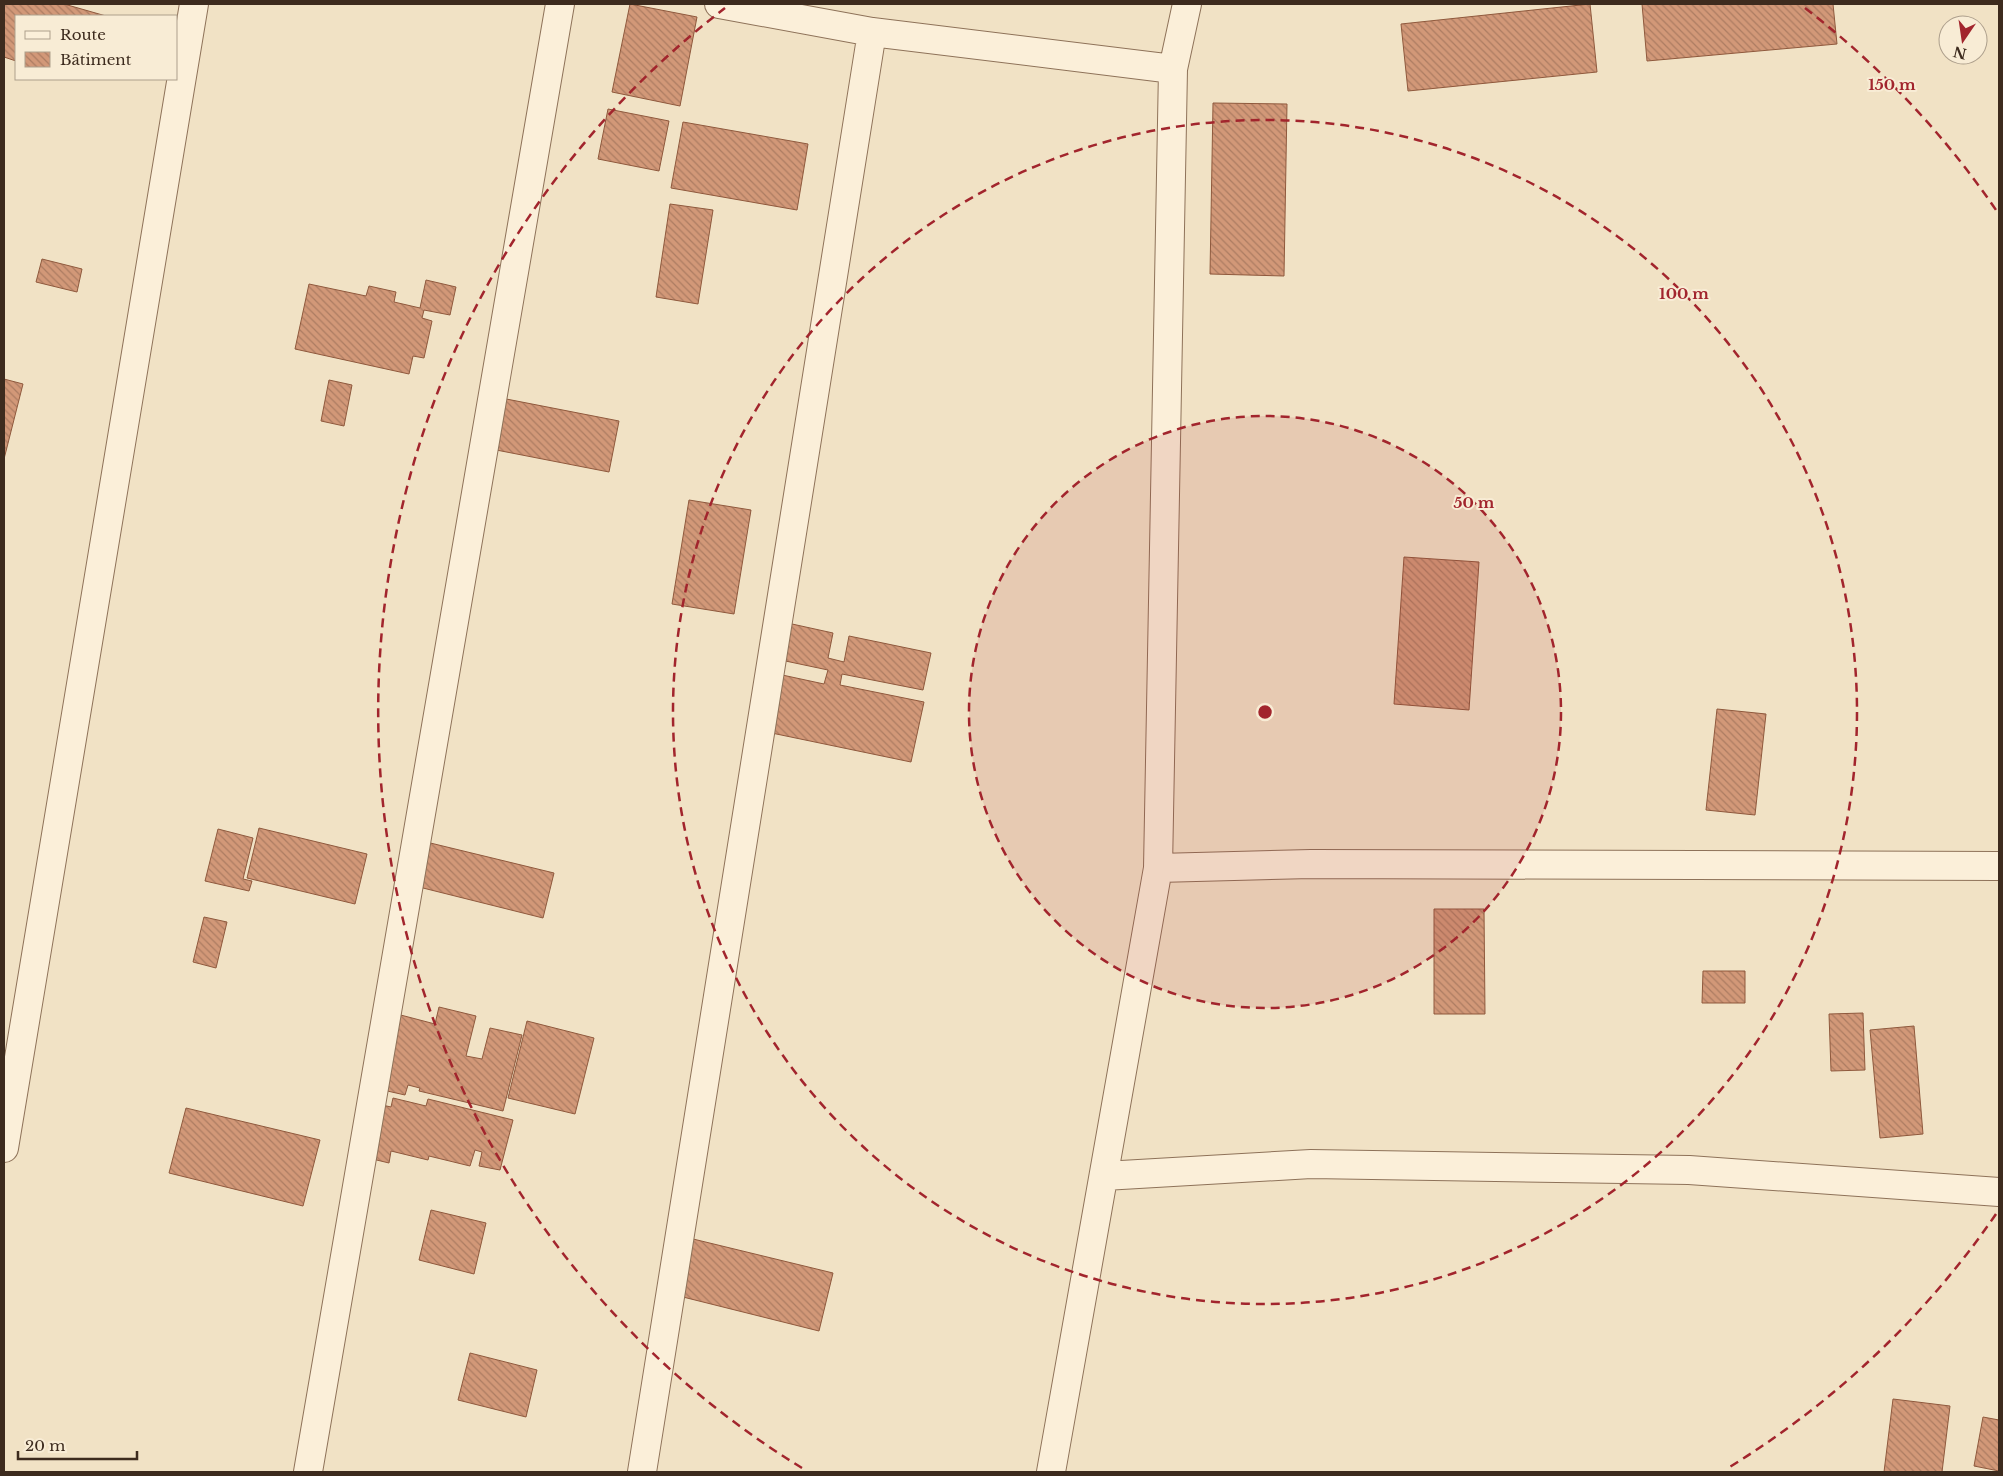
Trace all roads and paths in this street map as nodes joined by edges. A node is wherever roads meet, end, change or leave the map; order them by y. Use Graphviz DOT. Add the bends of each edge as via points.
graph roads {
  1 [pos="194,4"];
  2 [pos="560,4"];
  3 [pos="719,4"];
  4 [pos="1187,4"];
  5 [pos="872,32"];
  6 [pos="1173,69"];
  7 [pos="1999,866"];
  8 [pos="1158,868"];
  9 [pos="4,1148"];
  10 [pos="1104,1176"];
  11 [pos="1999,1192"];
  12 [pos="308,1472"];
  13 [pos="642,1472"];
  14 [pos="1051,1472"];
  1 -- 9 [label="street"];
  2 -- 12 [label="street"];
  3 -- 5 [label="street"];
  4 -- 6 [label="street"];
  5 -- 6 [label="street"];
  5 -- 13 [label="street"];
  6 -- 8 [label="street"];
  7 -- 8 [label="street" via="1311,864"];
  8 -- 10 [label="street"];
  10 -- 11 [label="street" via="1311,1164 1670,1170"];
  10 -- 14 [label="street"];
}
